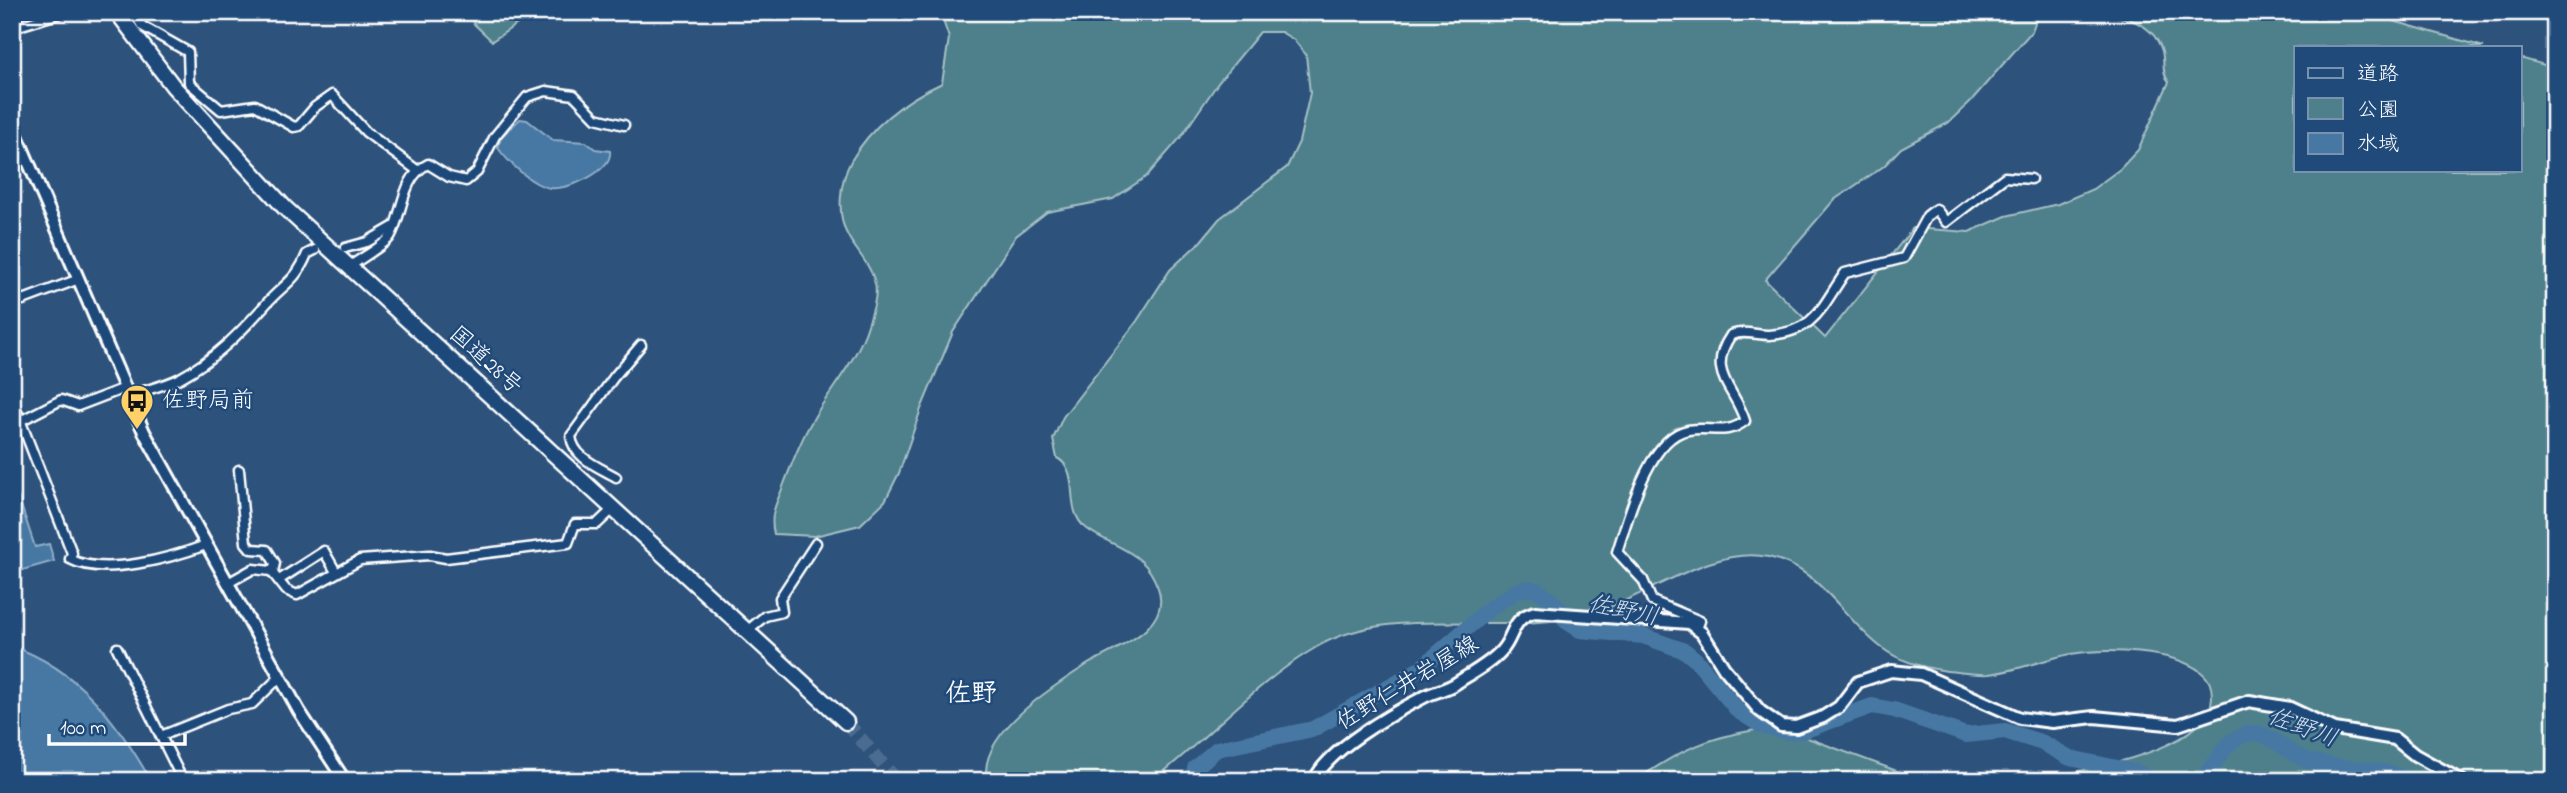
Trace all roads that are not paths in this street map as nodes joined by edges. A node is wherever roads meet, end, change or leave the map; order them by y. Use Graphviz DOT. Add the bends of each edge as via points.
graph roads {
  1 [pos="64,12"];
  2 [pos="117,12"];
  3 [pos="134,12"];
  4 [pos="12,28"];
  5 [pos="12,124"];
  6 [pos="624,125"];
  7 [pos="418,171"];
  8 [pos="2031,179"];
  9 [pos="393,227"];
  10 [pos="345,248"];
  11 [pos="315,250"];
  12 [pos="349,267"];
  13 [pos="79,279"];
  14 [pos="12,304"];
  15 [pos="641,345"];
  16 [pos="127,392"];
  17 [pos="12,398"];
  18 [pos="22,420"];
  19 [pos="239,470"];
  20 [pos="616,477"];
  21 [pos="614,508"];
  22 [pos="816,544"];
  23 [pos="206,545"];
  24 [pos="336,572"];
  25 [pos="276,576"];
  26 [pos="228,583"];
  27 [pos="748,629"];
  28 [pos="1697,629"];
  29 [pos="117,648"];
  30 [pos="280,677"];
  31 [pos="846,722"];
  32 [pos="161,736"];
  33 [pos="183,781"];
  34 [pos="345,781"];
  35 [pos="1314,781"];
  36 [pos="2462,781"];
  1 -- 4 [label="street"];
  2 -- 12 [label="highway, 国道28号" via="206,125"];
  3 -- 7 [label="street" via="142,26 188,52 189,83 221,110 254,105 299,126 332,95 366,132"];
  5 -- 13 [label="main road"];
  6 -- 7 [label="street" via="596,118 579,97 546,91 527,97 495,136 477,172 466,181 428,164"];
  7 -- 9 [label="street"];
  8 -- 28 [label="street" via="2005,177 1947,222 1936,209 1927,216 1904,258 1845,273 1807,325 1777,334 1731,335 1719,367 1745,421 1734,430 1684,431 1659,450 1647,469 1617,552 1643,580 1652,601 1700,621"];
  9 -- 10 [label="street"];
  9 -- 12 [label="street" via="389,238"];
  11 -- 16 [label="street" via="307,254 290,284 220,352 178,379"];
  12 -- 21 [label="highway, 国道28号"];
  13 -- 14 [label="street"];
  13 -- 16 [label="main road"];
  15 -- 20 [label="street" via="571,436 579,455"];
  16 -- 18 [label="street" via="78,406 61,400"];
  16 -- 23 [label="main road"];
  17 -- 18 [label="street"];
  18 -- 23 [label="street" via="72,553 70,559 92,568 147,562"];
  19 -- 25 [label="street" via="246,542 251,549 267,550"];
  21 -- 24 [label="street" via="597,524 576,524 568,543 446,558 360,560"];
  21 -- 27 [label="highway, 国道28号"];
  22 -- 27 [label="street" via="780,598 782,612 765,616"];
  23 -- 26 [label="main road"];
  24 -- 25 [label="street" via="297,595 289,593"];
  24 -- 25 [label="street" via="324,551"];
  25 -- 26 [label="street" via="253,569"];
  26 -- 30 [label="main road"];
  27 -- 31 [label="highway, 国道28号"];
  28 -- 35 [label="main road, 佐野仁井岩屋線" via="1679,620 1535,612 1521,617 1501,651 1449,688 1376,725 1326,761"];
  28 -- 36 [label="main road" via="1760,710 1781,726 1796,727 1824,718 1858,682 1891,670 1921,674 2020,718 2052,722 2095,717 2178,725 2249,701 2290,708 2335,729 2395,739"];
  29 -- 32 [label="street"];
  30 -- 32 [label="street" via="252,704"];
  30 -- 34 [label="main road"];
  32 -- 33 [label="street"];
}
